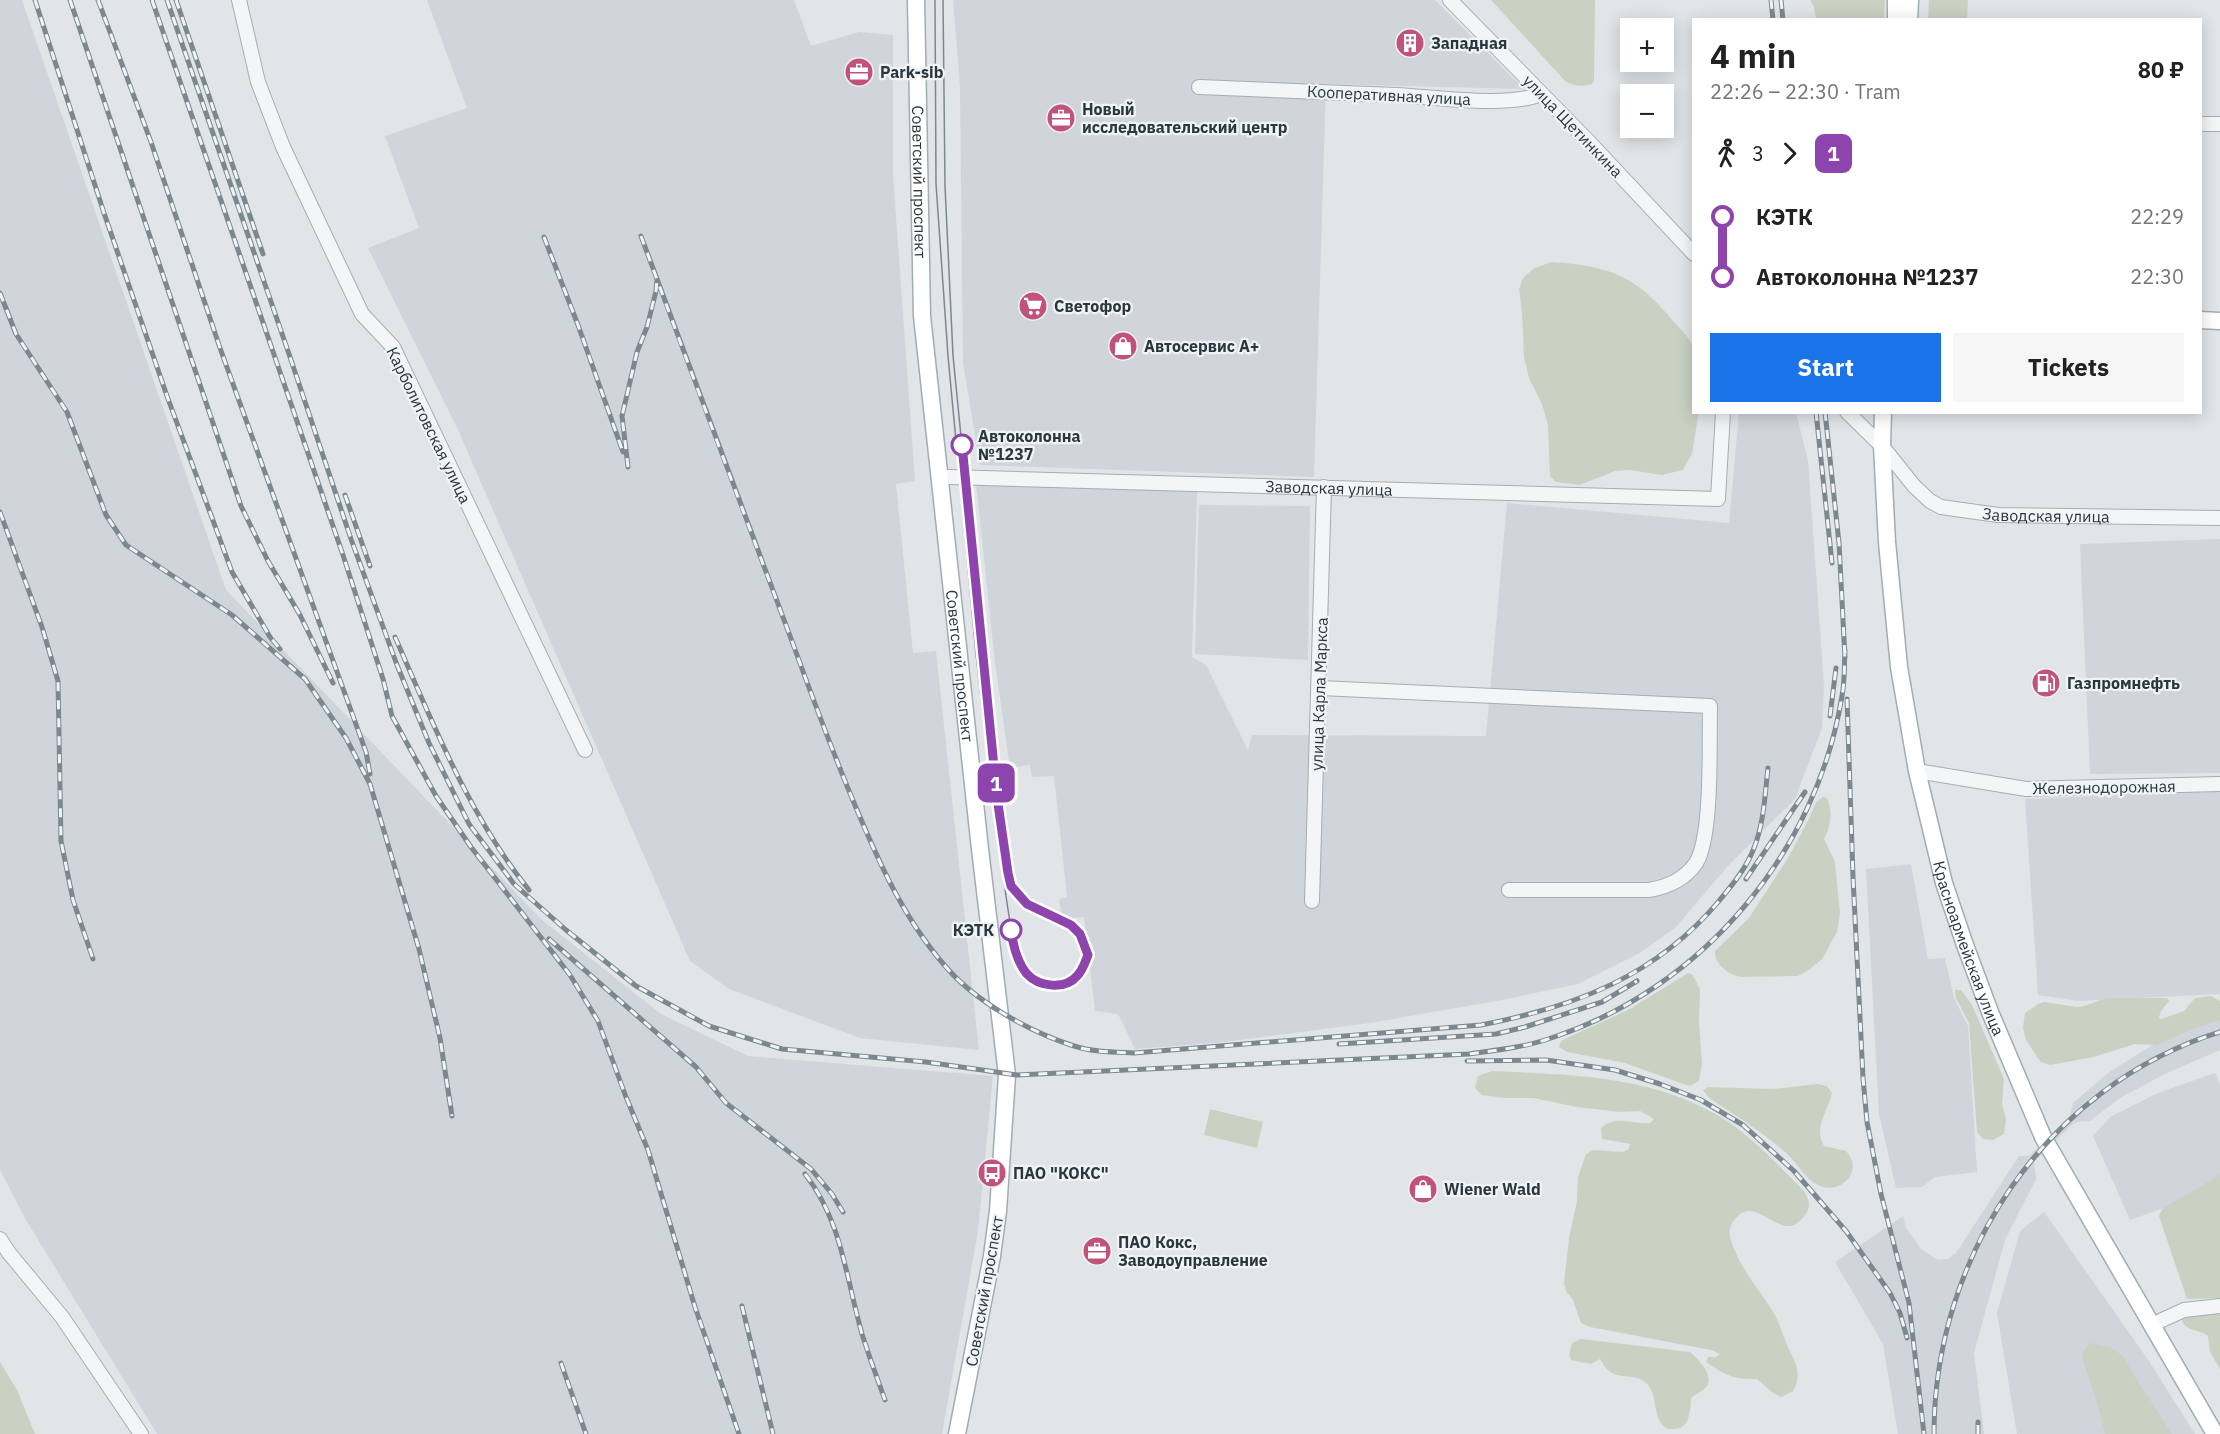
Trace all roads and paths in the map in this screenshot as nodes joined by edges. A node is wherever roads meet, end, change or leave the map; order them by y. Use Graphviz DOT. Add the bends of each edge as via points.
graph roads {
  1 [pos="239,0"];
  2 [pos="916,0"];
  3 [pos="926,0"];
  4 [pos="1450,0"];
  5 [pos="1896,0"];
  6 [pos="1910,0"];
  7 [pos="1896,18"];
  8 [pos="1909,18"];
  9 [pos="1199,87"];
  10 [pos="1541,94"];
  11 [pos="2202,124"];
  12 [pos="2220,124"];
  13 [pos="1692,252"];
  14 [pos="2202,320"];
  15 [pos="2220,321"];
  16 [pos="1723,414"];
  17 [pos="1849,414"];
  18 [pos="1883,414"];
  19 [pos="1894,414"];
  20 [pos="1882,446"];
  21 [pos="1893,459"];
  22 [pos="944,478"];
  23 [pos="1324,487"];
  24 [pos="2220,518"];
  25 [pos="1320,688"];
  26 [pos="585,750"];
  27 [pos="1922,772"];
  28 [pos="2220,784"];
  29 [pos="1509,890"];
  30 [pos="1312,901"];
  31 [pos="0,1239"];
  32 [pos="2220,1306"];
  33 [pos="2160,1321"];
  34 [pos="2220,1424"];
  35 [pos="141,1434"];
  36 [pos="957,1434"];
  37 [pos="967,1434"];
  38 [pos="2215,1434"];
  1 -- 26 [label="street, Карболитовская улица" via="258,82 283,147 362,314 393,347"];
  2 -- 22 [label="main road, Советский проспект" via="923,326"];
  3 -- 22 [label="main road, Советский проспект" via="930,278"];
  4 -- 10 [label="street, улица Щетинкина"];
  5 -- 7 [label="main road"];
  6 -- 8 [label="main road"];
  9 -- 10 [label="street, Кооперативная улица" via="1493,101"];
  10 -- 13 [label="street, улица Щетинкина"];
  11 -- 12 [label="street"];
  14 -- 15 [label="main road"];
  16 -- 23 [label="street, Заводская улица" via="1718,499"];
  17 -- 20 [label="street"];
  18 -- 20 [label="main road, Красноармейская улица"];
  19 -- 21 [label="main road, Красноармейская улица"];
  20 -- 21 [label="street, Заводская улица"];
  20 -- 27 [label="main road, Красноармейская улица" via="1893,618 1906,716"];
  21 -- 24 [label="street, Заводская улица" via="1930,501 1947,508 1998,514"];
  21 -- 27 [label="main road, Красноармейская улица" via="1901,597"];
  22 -- 23 [label="street, Заводская улица"];
  22 -- 36 [label="main road, Советский проспект" via="981,858 1007,1075 992,1256"];
  22 -- 37 [label="main road, Советский проспект" via="1017,1075 1006,1228"];
  23 -- 25 [label="street, улица Карла Маркса"];
  25 -- 29 [label="street" via="1710,706 1707,819 1702,849 1683,877 1649,890"];
  25 -- 30 [label="street, улица Карла Маркса"];
  27 -- 28 [label="street, Железнодорожная" via="2026,789"];
  27 -- 33 [label="main road, Красноармейская улица" via="1960,900 2032,1087 2072,1168"];
  27 -- 38 [label="main road, Красноармейская улица" via="1935,852 1965,945 2038,1128"];
  31 -- 35 [label="street" via="62,1317"];
  32 -- 33 [label="street" via="2190,1308"];
  33 -- 34 [label="main road, Красноармейская улица"];
}
